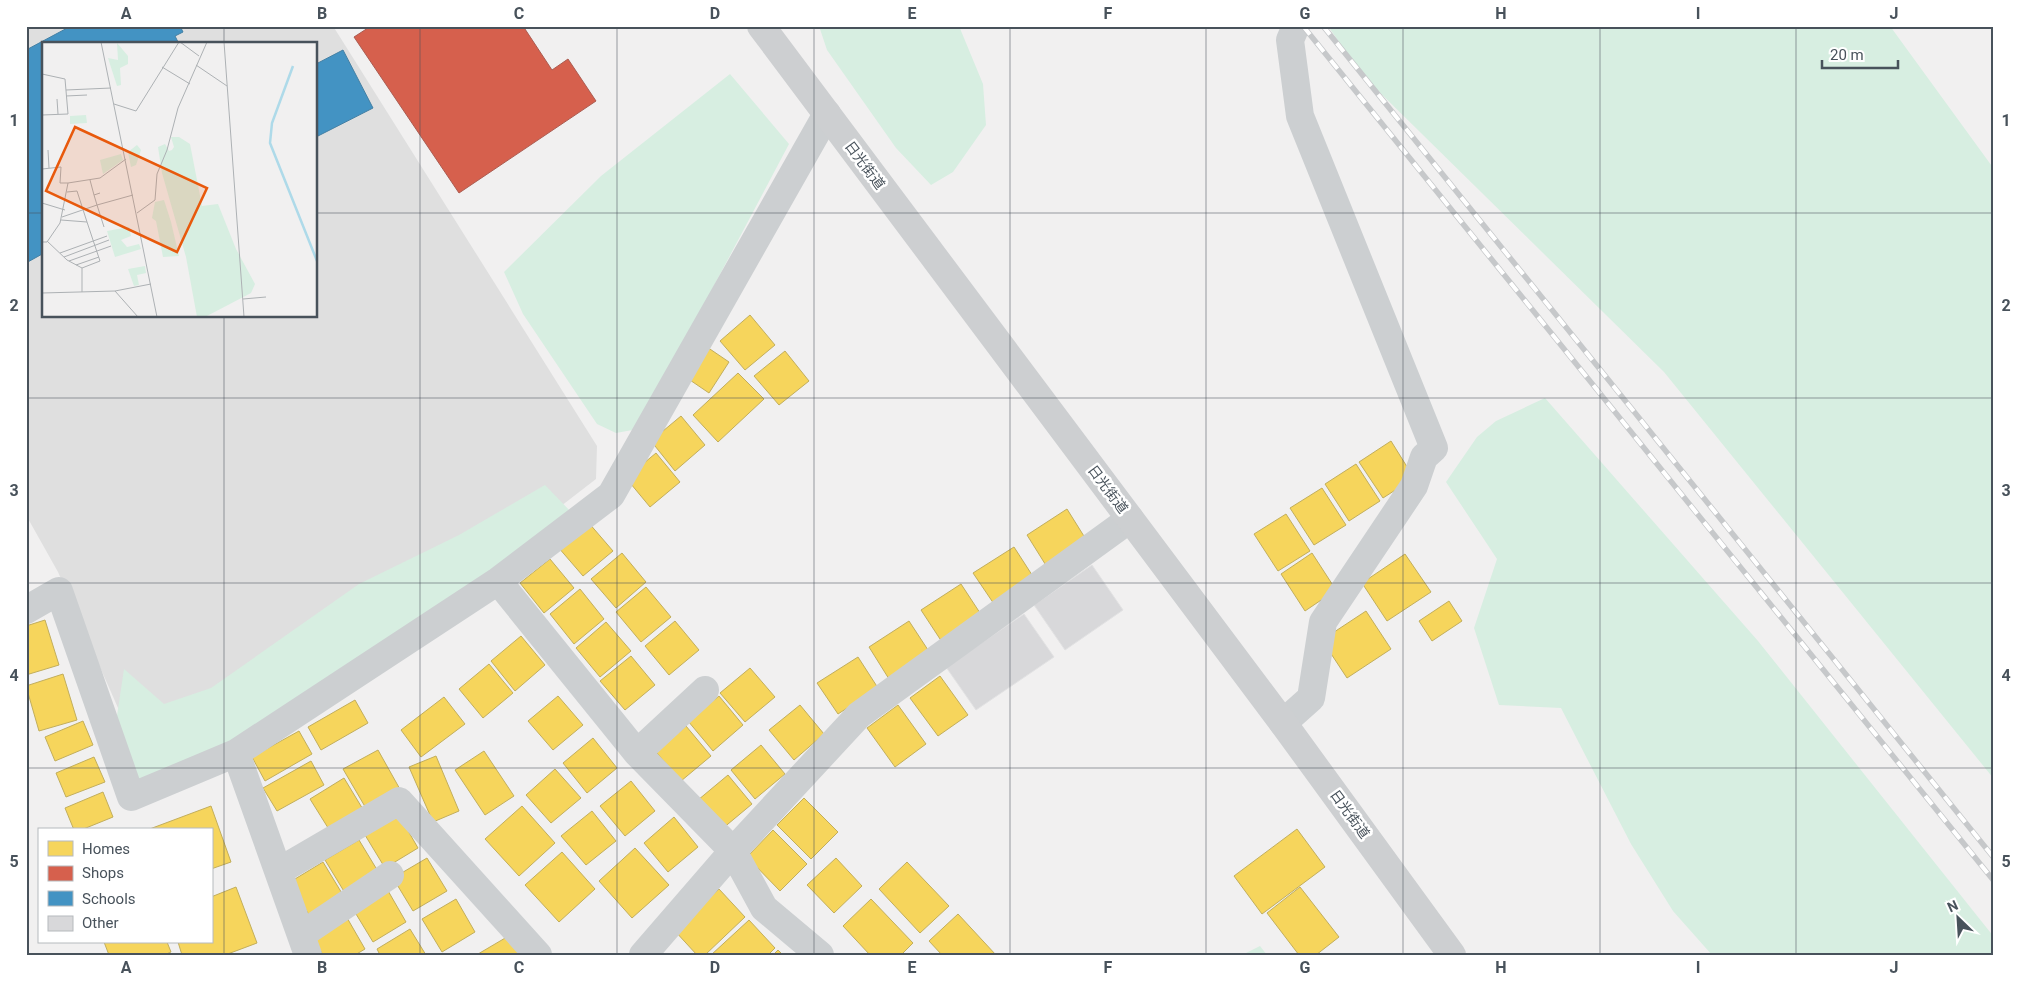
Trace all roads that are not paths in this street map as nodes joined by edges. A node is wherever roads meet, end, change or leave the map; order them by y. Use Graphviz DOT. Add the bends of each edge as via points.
graph roads {
  1 [pos="761,26"];
  2 [pos="1296,26"];
  3 [pos="827,114"];
  4 [pos="1130,519"];
  5 [pos="498,580"];
  6 [pos="26,610"];
  7 [pos="705,690"];
  8 [pos="1283,723"];
  9 [pos="236,753"];
  10 [pos="637,753"];
  11 [pos="733,852"];
  12 [pos="279,871"];
  13 [pos="390,875"];
  14 [pos="304,945"];
  15 [pos="538,955"];
  16 [pos="643,955"];
  17 [pos="820,955"];
  18 [pos="1452,955"];
  1 -- 3 [label="main road, 日光街道"];
  2 -- 8 [label="street" via="1290,40 1300,116 1434,448 1424,457 1414,486 1323,622 1311,698"];
  3 -- 4 [label="main road, 日光街道"];
  3 -- 5 [label="street" via="611,495"];
  4 -- 8 [label="main road, 日光街道"];
  4 -- 11 [label="street" via="859,715"];
  5 -- 9 [label="street"];
  5 -- 10 [label="street"];
  6 -- 9 [label="street" via="59,591 131,797"];
  7 -- 10 [label="street"];
  8 -- 18 [label="main road, 日光街道"];
  9 -- 12 [label="street"];
  10 -- 11 [label="street"];
  11 -- 16 [label="street"];
  11 -- 17 [label="street" via="764,908"];
  12 -- 14 [label="street"];
  12 -- 15 [label="street" via="399,801"];
  13 -- 14 [label="street"];
}
